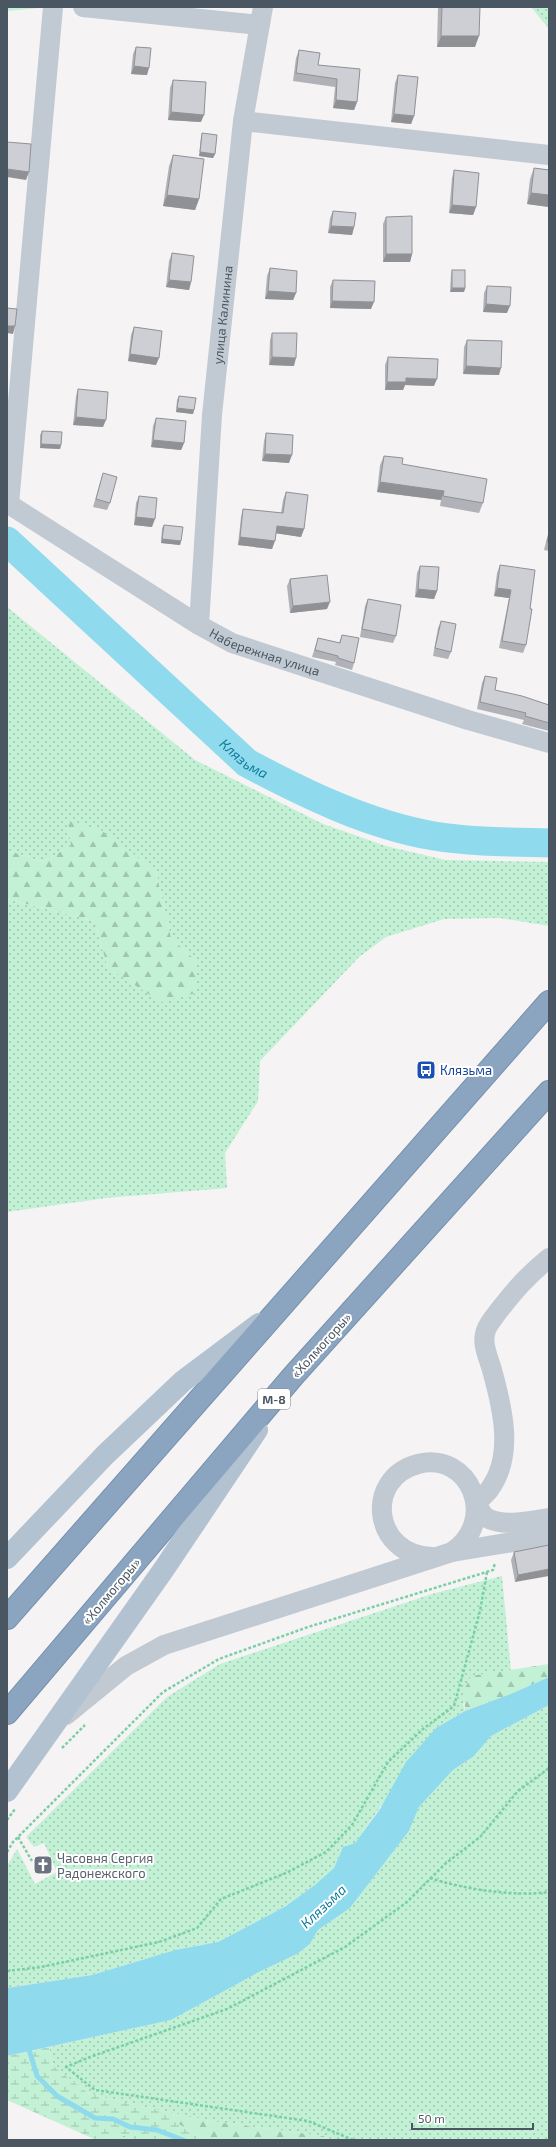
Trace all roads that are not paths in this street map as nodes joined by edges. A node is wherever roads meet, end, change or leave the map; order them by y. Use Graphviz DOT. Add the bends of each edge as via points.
graph roads {
  1 [pos="53,7"];
  2 [pos="83,7"];
  3 [pos="261,16"];
  4 [pos="243,121"];
  5 [pos="549,155"];
  6 [pos="8,504"];
  7 [pos="199,625"];
  8 [pos="549,743"];
  9 [pos="549,1002"];
  10 [pos="549,1092"];
  11 [pos="549,1258"];
  12 [pos="279,1308"];
  13 [pos="294,1375"];
  14 [pos="476,1503"];
  15 [pos="549,1518"];
  16 [pos="549,1536"];
  17 [pos="444,1554"];
  18 [pos="7,1558"];
  19 [pos="7,1618"];
  20 [pos="7,1713"];
  21 [pos="56,1724"];
  22 [pos="11,1799"];
  1 -- 6 [label="street"];
  2 -- 3 [label="street"];
  3 -- 4 [label="street, улица Калинина"];
  4 -- 5 [label="street"];
  4 -- 7 [label="street, улица Калинина" via="212,415"];
  6 -- 7 [label="street, Набережная улица"];
  7 -- 8 [label="street, Набережная улица" via="232,643 468,720"];
  9 -- 12 [label="highway"];
  10 -- 13 [label="highway, «Холмогоры» / М-8"];
  11 -- 14 [label="street" via="512,1292 484,1334 498,1393 504,1444 502,1461 489,1490"];
  12 -- 18 [label="main road" via="183,1381 105,1455"];
  12 -- 19 [label="highway"];
  13 -- 20 [label="highway, «Холмогоры» / М-8"];
  13 -- 21 [label="main road"];
  14 -- 15 [label="street" via="487,1518 499,1522"];
  14 -- 17 [label="street" via="475,1522 471,1532 460,1546"];
  14 -- 17 [label="street" via="465,1480 452,1469 440,1465 419,1464 410,1467 395,1478 386,1490 382,1507 384,1526 396,1544 410,1554"];
  16 -- 17 [label="street"];
  17 -- 21 [label="street" via="164,1645 126,1666"];
  21 -- 22 [label="main road"];
}
